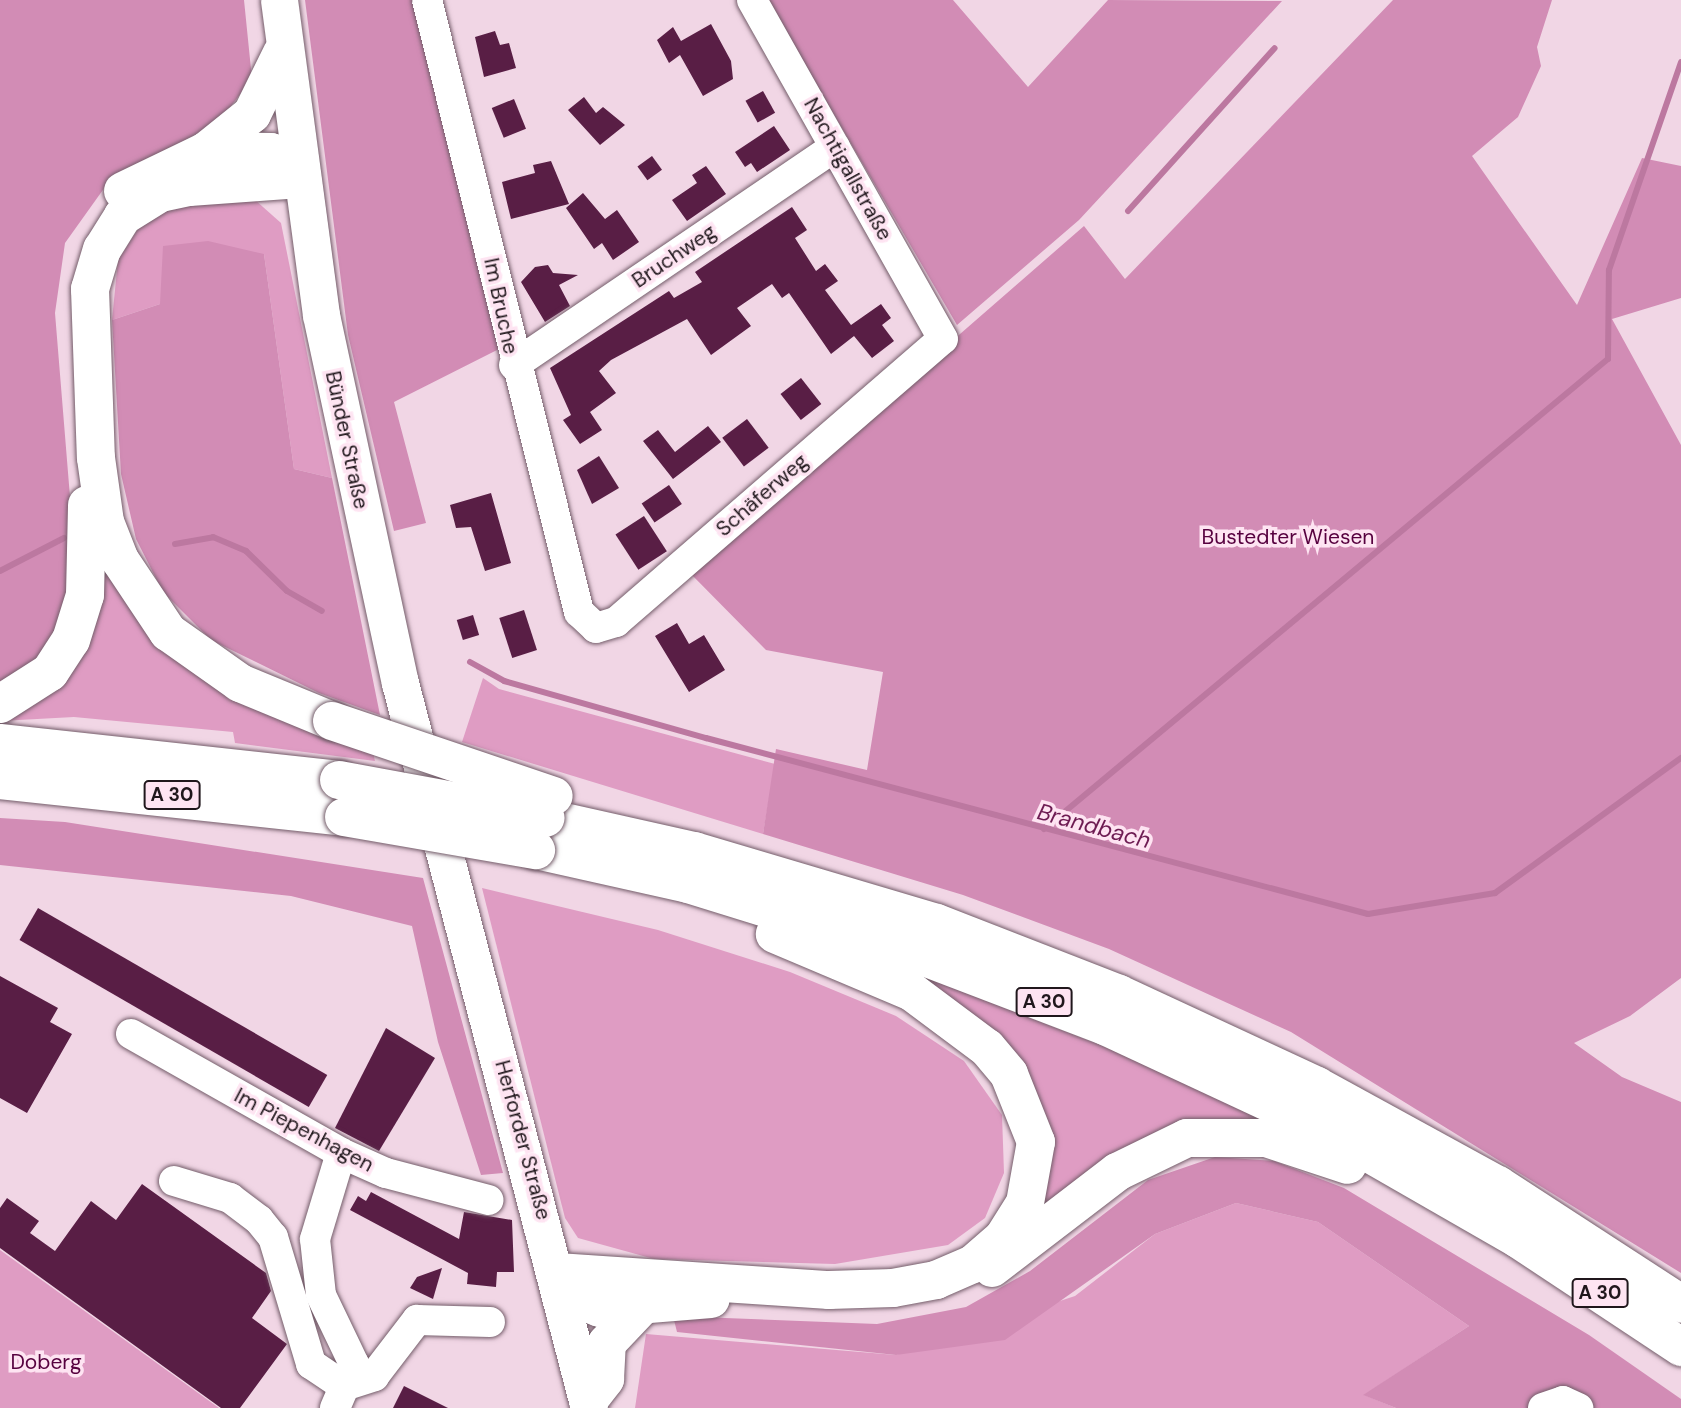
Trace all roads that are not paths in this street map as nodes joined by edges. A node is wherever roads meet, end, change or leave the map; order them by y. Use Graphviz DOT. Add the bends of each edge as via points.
graph roads {
  1 [pos="279,0"];
  2 [pos="427,0"];
  3 [pos="752,0"];
  4 [pos="282,53"];
  5 [pos="835,147"];
  6 [pos="205,151"];
  7 [pos="300,179"];
  8 [pos="943,339"];
  9 [pos="514,365"];
  10 [pos="579,612"];
  11 [pos="0,704"];
  12 [pos="0,743"];
  13 [pos="0,780"];
  14 [pos="545,821"];
  15 [pos="451,874"];
  16 [pos="131,1034"];
  17 [pos="341,1153"];
  18 [pos="174,1181"];
  19 [pos="488,1200"];
  20 [pos="1518,1240"];
  21 [pos="557,1272"];
  22 [pos="1681,1304"];
  23 [pos="641,1307"];
  24 [pos="490,1322"];
  25 [pos="1681,1347"];
  26 [pos="339,1397"];
  27 [pos="589,1405"];
  28 [pos="1543,1408"];
  29 [pos="1578,1408"];
  1 -- 4 [label="main road, Bünder Straße"];
  2 -- 9 [label="street, Im Bruche"];
  3 -- 5 [label="street, Nachtigallstraße"];
  4 -- 6 [label="highway" via="252,114"];
  4 -- 7 [label="main road, Bünder Straße"];
  5 -- 8 [label="street, Nachtigallstraße"];
  5 -- 9 [label="street, Bruchweg"];
  6 -- 7 [label="highway" via="271,152"];
  6 -- 11 [label="highway" via="125,189 85,239 72,289 91,546 85,595 71,639 50,672"];
  7 -- 14 [label="highway, bridge" via="160,193 123,216 102,249 90,289 96,458 105,522 120,560 168,632 240,683"];
  7 -- 15 [label="main road, Bünder Straße" via="349,454"];
  8 -- 10 [label="street, Schäferweg" via="616,622 596,628"];
  9 -- 10 [label="street, Im Bruche"];
  12 -- 14 [label="highway, A 30, bridge" via="339,780"];
  13 -- 14 [label="highway, A 30, bridge" via="344,817"];
  14 -- 20 [label="highway, A 30" via="688,884 914,954 1105,1026 1332,1132"];
  14 -- 21 [label="highway" via="556,871 779,935 912,992 959,1022 1009,1074 1036,1142 1025,1203 1003,1238 973,1264 936,1280 829,1290"];
  14 -- 22 [label="highway, A 30" via="694,850 937,923 1119,993 1317,1086 1498,1185"];
  15 -- 21 [label="main road, Herforder Straße"];
  16 -- 17 [label="street, Im Piepenhagen"];
  17 -- 19 [label="street, Im Piepenhagen" via="386,1173"];
  17 -- 26 [label="street" via="315,1239 321,1295 354,1364"];
  18 -- 26 [label="street" via="230,1198 273,1237 311,1364"];
  20 -- 23 [label="highway" via="1474,1233 1312,1150 1221,1133 1149,1153 1012,1256 931,1294 894,1303 706,1298"];
  20 -- 25 [label="highway, A 30"];
  21 -- 23 [label="highway" via="582,1301 600,1308"];
  21 -- 27 [label="main road, Herforder Straße"];
  23 -- 27 [label="highway" via="607,1343 605,1378"];
  24 -- 26 [label="street" via="416,1320 374,1376"];
  28 -- 29 [label="street" via="1563,1401"];
}
